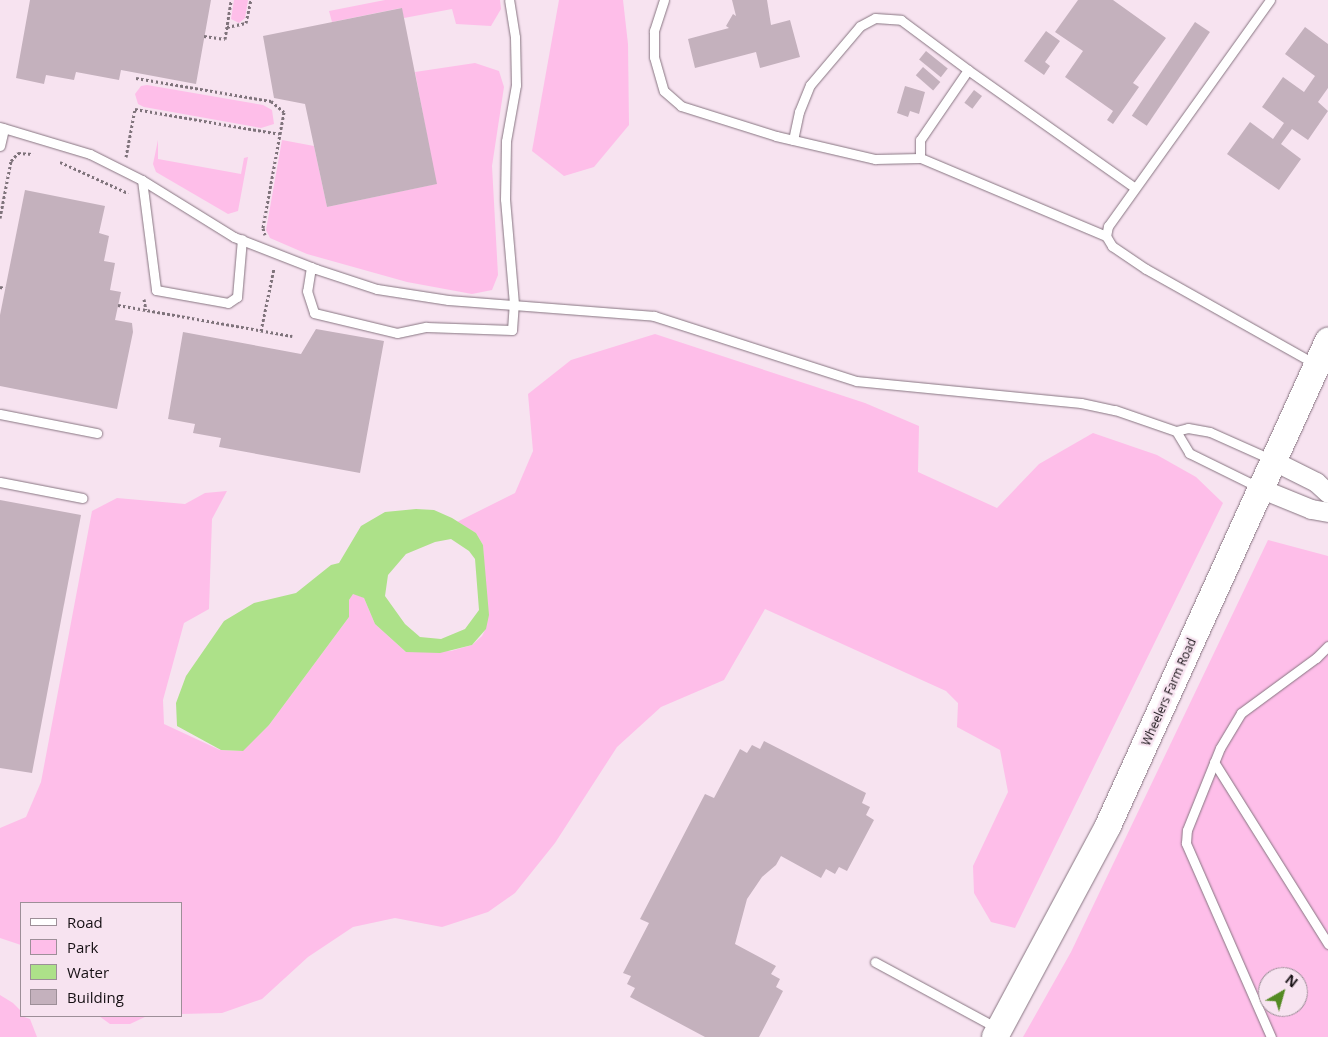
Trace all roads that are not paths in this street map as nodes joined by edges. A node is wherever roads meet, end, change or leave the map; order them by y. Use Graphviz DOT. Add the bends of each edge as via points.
graph roads {
  1 [pos="509,0"];
  2 [pos="664,0"];
  3 [pos="1270,0"];
  4 [pos="968,70"];
  5 [pos="2,128"];
  6 [pos="793,140"];
  7 [pos="0,146"];
  8 [pos="920,158"];
  9 [pos="142,180"];
  10 [pos="1135,188"];
  11 [pos="1106,236"];
  12 [pos="242,239"];
  13 [pos="311,267"];
  14 [pos="514,304"];
  15 [pos="1328,341"];
  16 [pos="1315,364"];
  17 [pos="0,414"];
  18 [pos="1176,431"];
  19 [pos="97,433"];
  20 [pos="1274,461"];
  21 [pos="0,482"];
  22 [pos="1262,489"];
  23 [pos="1328,493"];
  24 [pos="82,498"];
  25 [pos="1328,512"];
  26 [pos="1328,646"];
  27 [pos="1214,762"];
  28 [pos="1327,942"];
  29 [pos="875,962"];
  30 [pos="997,1033"];
  31 [pos="1272,1037"];
  1 -- 14 [label="lane" via="515,37 516,85 506,141 505,200"];
  2 -- 6 [label="lane" via="654,31 654,57 664,91 681,106 702,116"];
  3 -- 10 [label="lane"];
  4 -- 6 [label="lane" via="901,20 890,16 875,18 860,26 810,85 799,112"];
  4 -- 8 [label="lane" via="920,140"];
  4 -- 10 [label="lane"];
  5 -- 7 [label="lane"];
  5 -- 9 [label="lane" via="90,154"];
  6 -- 8 [label="lane" via="875,159"];
  8 -- 11 [label="lane"];
  9 -- 12 [label="lane"];
  9 -- 12 [label="lane" via="156,290 228,303 237,297"];
  10 -- 11 [label="lane" via="1108,226"];
  11 -- 16 [label="lane" via="1112,246 1146,269"];
  12 -- 13 [label="lane"];
  13 -- 14 [label="lane" via="377,289 448,300"];
  13 -- 14 [label="lane" via="307,291 314,312 396,334 426,327 512,330"];
  14 -- 18 [label="lane" via="654,316 856,381 1081,403 1116,410"];
  15 -- 16 [label="main road, Wheelers Farm Road"];
  16 -- 20 [label="main road, Wheelers Farm Road"];
  17 -- 19 [label="lane"];
  18 -- 20 [label="lane" via="1188,428 1210,432"];
  18 -- 22 [label="lane" via="1189,453"];
  20 -- 22 [label="main road, Wheelers Farm Road"];
  20 -- 23 [label="street" via="1316,482"];
  21 -- 24 [label="lane"];
  22 -- 25 [label="street" via="1311,510"];
  22 -- 30 [label="main road, Wheelers Farm Road" via="1108,826"];
  26 -- 27 [label="lane" via="1241,713"];
  27 -- 28 [label="lane"];
  27 -- 31 [label="lane" via="1187,830 1186,843"];
  29 -- 30 [label="lane"];
}
